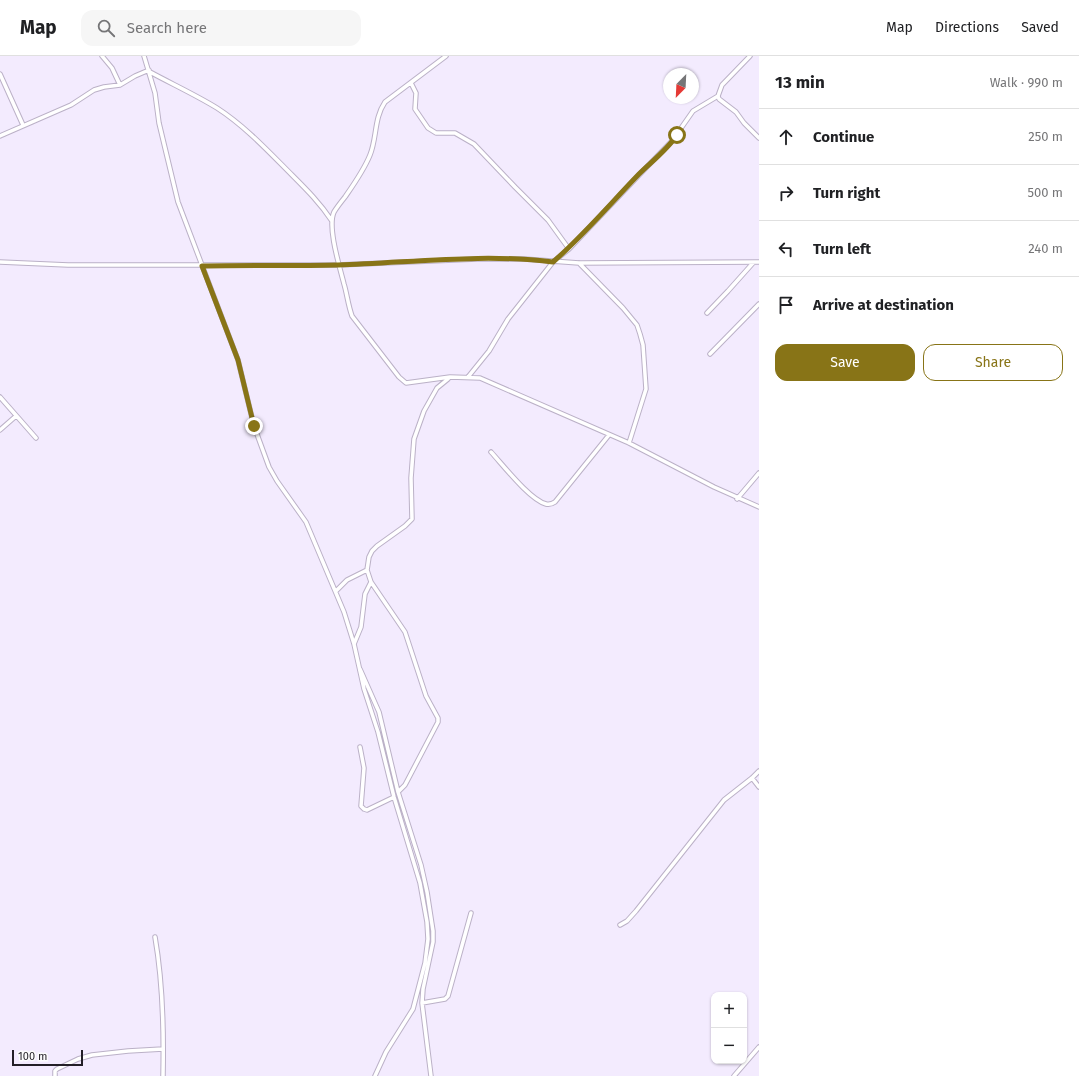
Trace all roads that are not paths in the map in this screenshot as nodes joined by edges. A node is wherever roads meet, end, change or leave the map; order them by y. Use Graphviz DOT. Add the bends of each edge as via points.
graph roads {
  1 [pos="102,56"];
  2 [pos="144,56"];
  3 [pos="446,56"];
  4 [pos="750,56"];
  5 [pos="149,71"];
  6 [pos="0,74"];
  7 [pos="411,83"];
  8 [pos="120,85"];
  9 [pos="718,96"];
  10 [pos="23,125"];
  11 [pos="0,136"];
  12 [pos="759,138"];
  13 [pos="333,222"];
  14 [pos="569,249"];
  15 [pos="0,262"];
  16 [pos="553,262"];
  17 [pos="759,262"];
  18 [pos="579,263"];
  19 [pos="753,263"];
  20 [pos="338,265"];
  21 [pos="202,266"];
  22 [pos="759,304"];
  23 [pos="707,312"];
  24 [pos="710,354"];
  25 [pos="450,377"];
  26 [pos="468,377"];
  27 [pos="0,398"];
  28 [pos="16,416"];
  29 [pos="0,430"];
  30 [pos="610,435"];
  31 [pos="36,438"];
  32 [pos="629,443"];
  33 [pos="490,452"];
  34 [pos="759,473"];
  35 [pos="737,499"];
  36 [pos="759,507"];
  37 [pos="367,570"];
  38 [pos="371,582"];
  39 [pos="336,592"];
  40 [pos="354,644"];
  41 [pos="358,663"];
  42 [pos="360,748"];
  43 [pos="759,771"];
  44 [pos="752,778"];
  45 [pos="759,787"];
  46 [pos="398,792"];
  47 [pos="394,797"];
  48 [pos="470,913"];
  49 [pos="620,924"];
  50 [pos="155,937"];
  51 [pos="422,1003"];
  52 [pos="759,1047"];
  53 [pos="163,1049"];
  54 [pos="55,1076"];
  55 [pos="162,1076"];
  56 [pos="375,1076"];
  57 [pos="431,1076"];
  58 [pos="734,1076"];
  1 -- 8 [label="street" via="112,68"];
  2 -- 5 [label="street"];
  3 -- 7 [label="street"];
  4 -- 9 [label="street" via="722,85"];
  5 -- 8 [label="street"];
  5 -- 13 [label="street" via="218,109 241,127 311,193"];
  5 -- 21 [label="street" via="173,184"];
  6 -- 10 [label="street"];
  7 -- 13 [label="street" via="384,102 381,107 374,146 358,177 334,212"];
  7 -- 14 [label="street" via="416,93 417,113 428,128 436,133 455,133 474,144 548,220"];
  8 -- 10 [label="street" via="99,88 70,105"];
  9 -- 12 [label="street"];
  9 -- 14 [label="street" via="693,111 672,141"];
  10 -- 11 [label="street"];
  13 -- 20 [label="street"];
  14 -- 16 [label="street"];
  15 -- 21 [label="street"];
  16 -- 18 [label="street"];
  16 -- 20 [label="street" via="477,259"];
  16 -- 26 [label="street" via="508,319 489,351"];
  17 -- 19 [label="street"];
  18 -- 19 [label="street"];
  18 -- 32 [label="street" via="623,308 637,325 640,334 646,389"];
  19 -- 23 [label="street"];
  20 -- 21 [label="street"];
  20 -- 25 [label="street" via="352,316 403,381 410,383"];
  21 -- 39 [label="street" via="238,360 254,426 269,467 306,522"];
  22 -- 24 [label="street"];
  25 -- 26 [label="street"];
  25 -- 37 [label="street" via="437,388 424,411 414,439 411,478 412,519 372,551"];
  26 -- 30 [label="street" via="486,380"];
  27 -- 28 [label="street"];
  28 -- 29 [label="street"];
  28 -- 31 [label="street"];
  30 -- 32 [label="street"];
  30 -- 33 [label="street" via="550,505 528,493"];
  32 -- 35 [label="street"];
  34 -- 35 [label="street"];
  35 -- 36 [label="street"];
  37 -- 38 [label="street"];
  37 -- 39 [label="street" via="347,580"];
  38 -- 40 [label="street" via="365,594 361,627"];
  38 -- 46 [label="street" via="405,632 426,696 438,719 405,785"];
  39 -- 40 [label="street"];
  40 -- 41 [label="street"];
  41 -- 46 [label="street" via="378,712"];
  41 -- 47 [label="street"];
  42 -- 47 [label="street" via="364,768 361,806 367,810"];
  43 -- 44 [label="street"];
  44 -- 45 [label="street"];
  44 -- 49 [label="street" via="724,800 636,911 627,921"];
  46 -- 51 [label="street" via="421,865 433,931"];
  47 -- 56 [label="street" via="420,883 428,939 415,1004 386,1052"];
  48 -- 51 [label="street" via="448,996 445,999"];
  50 -- 53 [label="street" via="163,1000"];
  51 -- 57 [label="street"];
  52 -- 58 [label="street"];
  53 -- 54 [label="street" via="85,1057 57,1069"];
  53 -- 55 [label="street"];
}
